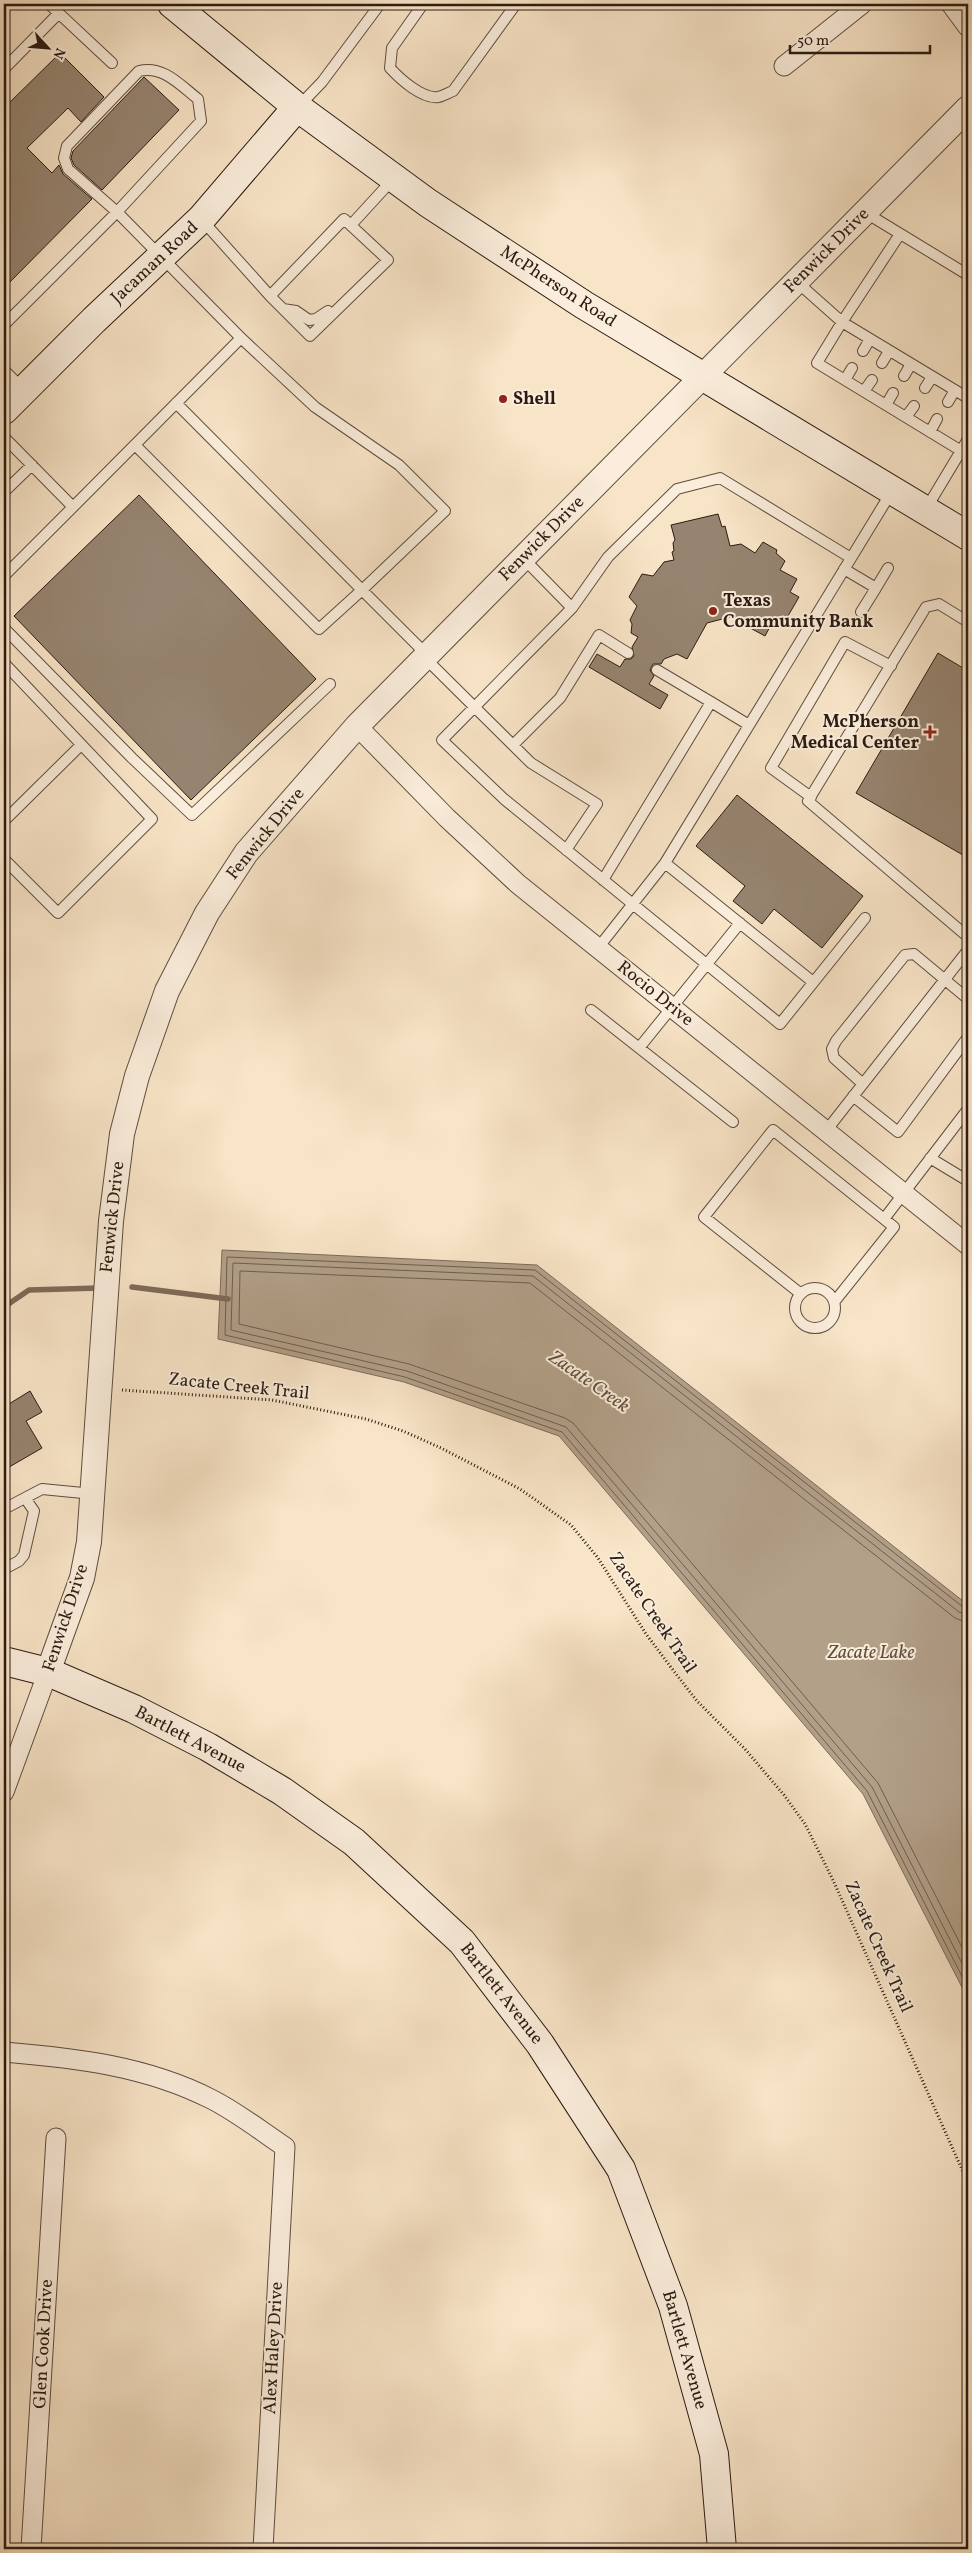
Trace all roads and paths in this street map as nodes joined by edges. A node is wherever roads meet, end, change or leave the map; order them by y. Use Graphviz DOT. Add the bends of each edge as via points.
graph roads {
  1 [pos="49,4"];
  2 [pos="172,4"];
  3 [pos="380,4"];
  4 [pos="423,4"];
  5 [pos="516,4"];
  6 [pos="862,4"];
  7 [pos="951,4"];
  8 [pos="59,13"];
  9 [pos="968,28"];
  10 [pos="112,63"];
  11 [pos="784,66"];
  12 [pos="4,69"];
  13 [pos="297,107"];
  14 [pos="968,108"];
  15 [pos="394,177"];
  16 [pos="117,212"];
  17 [pos="866,213"];
  18 [pos="201,219"];
  19 [pos="351,225"];
  20 [pos="900,234"];
  21 [pos="159,257"];
  22 [pos="383,264"];
  23 [pos="968,275"];
  24 [pos="797,282"];
  25 [pos="270,296"];
  26 [pos="282,308"];
  27 [pos="842,322"];
  28 [pos="4,325"];
  29 [pos="240,338"];
  30 [pos="870,340"];
  31 [pos="863,351"];
  32 [pos="890,351"];
  33 [pos="882,363"];
  34 [pos="911,364"];
  35 [pos="852,368"];
  36 [pos="4,370"];
  37 [pos="904,376"];
  38 [pos="702,377"];
  39 [pos="932,377"];
  40 [pos="845,380"];
  41 [pos="872,380"];
  42 [pos="925,388"];
  43 [pos="24,390"];
  44 [pos="955,390"];
  45 [pos="864,392"];
  46 [pos="893,393"];
  47 [pos="968,398"];
  48 [pos="948,402"];
  49 [pos="176,404"];
  50 [pos="886,405"];
  51 [pos="914,406"];
  52 [pos="4,410"];
  53 [pos="906,417"];
  54 [pos="937,419"];
  55 [pos="930,432"];
  56 [pos="4,437"];
  57 [pos="968,439"];
  58 [pos="135,445"];
  59 [pos="965,453"];
  60 [pos="32,465"];
  61 [pos="892,490"];
  62 [pos="4,492"];
  63 [pos="73,507"];
  64 [pos="925,510"];
  65 [pos="968,536"];
  66 [pos="523,558"];
  67 [pos="851,558"];
  68 [pos="888,568"];
  69 [pos="844,569"];
  70 [pos="4,576"];
  71 [pos="876,588"];
  72 [pos="362,590"];
  73 [pos="572,608"];
  74 [pos="861,612"];
  75 [pos="968,622"];
  76 [pos="4,628"];
  77 [pos="628,653"];
  78 [pos="426,657"];
  79 [pos="4,663"];
  80 [pos="890,666"];
  81 [pos="657,670"];
  82 [pos="330,684"];
  83 [pos="711,702"];
  84 [pos="474,707"];
  85 [pos="749,725"];
  86 [pos="357,726"];
  87 [pos="81,745"];
  88 [pos="513,745"];
  89 [pos="811,798"];
  90 [pos="4,821"];
  91 [pos="566,850"];
  92 [pos="4,859"];
  93 [pos="665,863"];
  94 [pos="603,880"];
  95 [pos="632,904"];
  96 [pos="865,918"];
  97 [pos="740,923"];
  98 [pos="968,937"];
  99 [pos="598,948"];
  100 [pos="968,950"];
  101 [pos="706,964"];
  102 [pos="944,980"];
  103 [pos="814,982"];
  104 [pos="968,999"];
  105 [pos="671,1007"];
  106 [pos="591,1010"];
  107 [pos="968,1037"];
  108 [pos="639,1048"];
  109 [pos="862,1084"];
  110 [pos="853,1096"];
  111 [pos="968,1109"];
  112 [pos="733,1122"];
  113 [pos="826,1131"];
  114 [pos="930,1158"];
  115 [pos="968,1181"];
  116 [pos="903,1193"];
  117 [pos="884,1219"];
  118 [pos="968,1245"];
  119 [pos="800,1294"];
  120 [pos="835,1301"];
  121 [pos="122,1390"];
  122 [pos="94,1495"];
  123 [pos="25,1498"];
  124 [pos="4,1509"];
  125 [pos="4,1569"];
  126 [pos="4,1661"];
  127 [pos="48,1672"];
  128 [pos="4,1792"];
  129 [pos="4,2052"];
  130 [pos="56,2138"];
  131 [pos="968,2183"];
  132 [pos="31,2549"];
  133 [pos="263,2549"];
  134 [pos="722,2549"];
  1 -- 8 [label="lane"];
  2 -- 13 [label="main road, McPherson Road"];
  3 -- 13 [label="lane" via="322,82"];
  4 -- 5 [label="lane" via="392,48 390,68 427,96 438,97 453,91"];
  6 -- 11 [label="street"];
  7 -- 9 [label="street"];
  8 -- 10 [label="lane"];
  8 -- 12 [label="lane"];
  13 -- 15 [label="main road, McPherson Road"];
  13 -- 18 [label="main road, Jacaman Road"];
  14 -- 17 [label="street, Fenwick Drive"];
  15 -- 19 [label="lane"];
  15 -- 38 [label="main road, McPherson Road" via="584,305"];
  16 -- 16 [label="lane" via="201,121 198,99 160,70 139,71 66,146 64,158 68,170"];
  16 -- 21 [label="lane"];
  16 -- 28 [label="lane"];
  17 -- 20 [label="lane"];
  17 -- 24 [label="street, Fenwick Drive"];
  18 -- 21 [label="main road, Jacaman Road"];
  18 -- 25 [label="lane"];
  19 -- 22 [label="lane" via="388,260"];
  19 -- 25 [label="lane" via="344,219"];
  20 -- 23 [label="lane"];
  20 -- 27 [label="lane"];
  21 -- 29 [label="lane"];
  21 -- 43 [label="main road, Jacaman Road"];
  22 -- 26 [label="lane" via="372,267 325,315 316,319 309,320 296,311"];
  22 -- 26 [label="lane" via="310,336"];
  24 -- 27 [label="lane"];
  24 -- 38 [label="street, Fenwick Drive"];
  25 -- 26 [label="lane"];
  27 -- 30 [label="lane"];
  27 -- 40 [label="lane" via="817,363"];
  29 -- 49 [label="lane"];
  29 -- 72 [label="lane" via="315,407 399,465 445,511"];
  30 -- 31 [label="lane"];
  30 -- 32 [label="lane"];
  32 -- 33 [label="lane"];
  32 -- 34 [label="lane"];
  34 -- 37 [label="lane"];
  34 -- 39 [label="lane"];
  35 -- 40 [label="lane"];
  36 -- 43 [label="lane"];
  38 -- 61 [label="main road, McPherson Road"];
  38 -- 66 [label="street, Fenwick Drive"];
  39 -- 42 [label="lane"];
  39 -- 44 [label="lane"];
  40 -- 45 [label="lane"];
  41 -- 45 [label="lane"];
  43 -- 52 [label="main road, Jacaman Road"];
  44 -- 47 [label="lane"];
  44 -- 48 [label="lane"];
  45 -- 50 [label="lane"];
  46 -- 50 [label="lane"];
  49 -- 58 [label="lane"];
  49 -- 72 [label="lane"];
  50 -- 53 [label="lane"];
  51 -- 53 [label="lane"];
  53 -- 55 [label="lane"];
  54 -- 55 [label="lane"];
  55 -- 59 [label="lane"];
  56 -- 60 [label="lane"];
  57 -- 59 [label="lane"];
  58 -- 63 [label="lane"];
  58 -- 72 [label="lane" via="319,629"];
  59 -- 64 [label="lane"];
  60 -- 62 [label="lane"];
  60 -- 63 [label="lane"];
  61 -- 64 [label="main road, McPherson Road"];
  61 -- 67 [label="lane"];
  63 -- 70 [label="lane"];
  64 -- 65 [label="main road, McPherson Road"];
  66 -- 73 [label="lane"];
  66 -- 78 [label="street, Fenwick Drive"];
  67 -- 69 [label="lane"];
  67 -- 73 [label="lane" via="720,478 677,488 608,557"];
  68 -- 71 [label="lane"];
  69 -- 71 [label="lane"];
  69 -- 85 [label="lane"];
  71 -- 74 [label="lane"];
  72 -- 78 [label="lane"];
  73 -- 84 [label="lane"];
  75 -- 80 [label="lane" via="939,604 926,607"];
  76 -- 82 [label="lane" via="192,814"];
  77 -- 88 [label="lane" via="599,635 560,698"];
  78 -- 84 [label="lane"];
  78 -- 86 [label="street, Fenwick Drive"];
  79 -- 87 [label="lane"];
  80 -- 89 [label="lane"];
  80 -- 89 [label="lane" via="845,642 771,768"];
  81 -- 83 [label="lane"];
  83 -- 85 [label="lane"];
  83 -- 94 [label="lane"];
  84 -- 88 [label="lane"];
  84 -- 91 [label="lane" via="442,740 504,799"];
  85 -- 93 [label="lane"];
  86 -- 99 [label="street, Rocio Drive" via="447,818 518,884"];
  86 -- 122 [label="street, Fenwick Drive" via="246,853 207,913 168,991 137,1076 122,1134 111,1221"];
  87 -- 90 [label="lane"];
  87 -- 92 [label="lane" via="152,819 58,913"];
  88 -- 91 [label="lane" via="531,763 597,804"];
  89 -- 98 [label="lane" via="808,801"];
  91 -- 94 [label="lane"];
  93 -- 95 [label="lane"];
  93 -- 97 [label="lane"];
  94 -- 95 [label="lane"];
  95 -- 99 [label="lane"];
  95 -- 101 [label="lane"];
  96 -- 103 [label="lane"];
  97 -- 101 [label="lane"];
  97 -- 103 [label="lane"];
  99 -- 105 [label="street, Rocio Drive"];
  100 -- 102 [label="lane"];
  101 -- 103 [label="lane" via="780,1024"];
  101 -- 105 [label="lane"];
  102 -- 104 [label="lane"];
  102 -- 109 [label="lane"];
  102 -- 109 [label="lane" via="914,954 905,955 836,1041 832,1049 834,1058"];
  105 -- 108 [label="lane"];
  105 -- 113 [label="street, Rocio Drive"];
  106 -- 108 [label="lane"];
  107 -- 110 [label="lane" via="898,1132"];
  108 -- 112 [label="lane"];
  109 -- 110 [label="lane"];
  110 -- 113 [label="lane"];
  111 -- 114 [label="lane"];
  113 -- 116 [label="street, Rocio Drive"];
  114 -- 115 [label="lane"];
  114 -- 116 [label="lane"];
  116 -- 117 [label="lane"];
  116 -- 118 [label="street, Rocio Drive"];
  117 -- 119 [label="lane" via="773,1130 704,1217"];
  117 -- 120 [label="lane" via="894,1227"];
  119 -- 120 [label="lane" via="806,1289 820,1288"];
  119 -- 120 [label="lane" via="795,1312 802,1323 814,1328 831,1320"];
  121 -- 131 [label="path, Zacate Creek Trail" via="272,1400 366,1419 441,1448 526,1493 571,1526 598,1558 646,1634 697,1701 745,1749 805,1824"];
  122 -- 123 [label="lane" via="42,1489"];
  122 -- 127 [label="street, Fenwick Drive" via="82,1578"];
  123 -- 124 [label="lane"];
  123 -- 125 [label="lane" via="34,1511 24,1555 19,1562"];
  126 -- 127 [label="main road, Bartlett Avenue"];
  127 -- 128 [label="street, Fenwick Drive"];
  127 -- 134 [label="main road, Bartlett Avenue" via="134,1709 208,1747 282,1791 354,1842 462,1942 540,2044 620,2169 673,2306 714,2454"];
  129 -- 133 [label="street, Alex Haley Drive" via="76,2058 174,2082 213,2100 285,2147"];
  130 -- 132 [label="street, Glen Cook Drive"];
}
